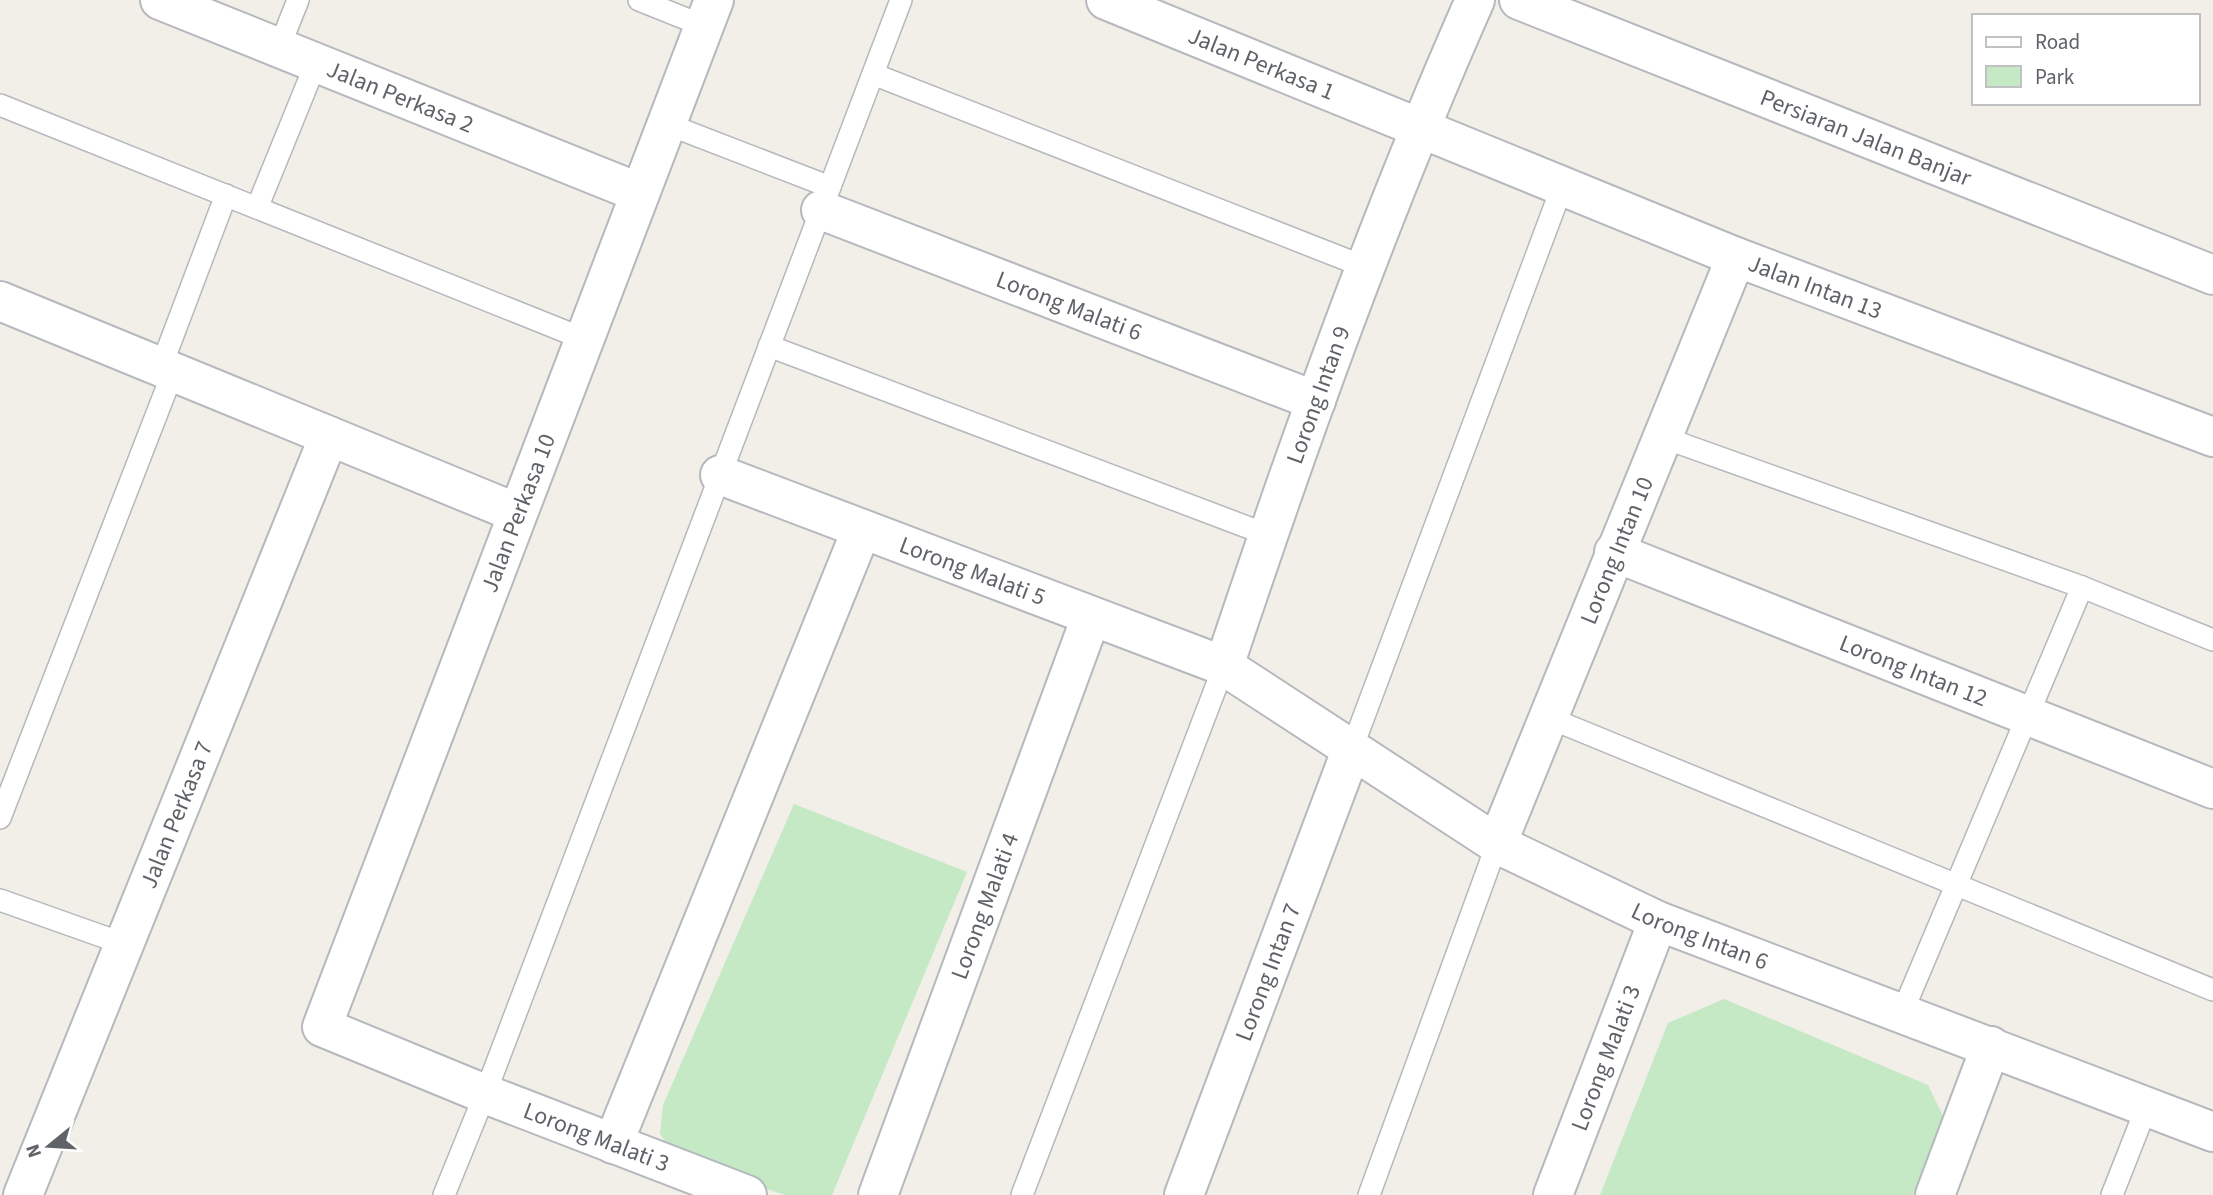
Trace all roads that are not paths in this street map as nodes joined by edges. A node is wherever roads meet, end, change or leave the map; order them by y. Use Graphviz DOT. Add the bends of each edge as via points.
graph roads {
  1 [pos="160,0"];
  2 [pos="298,0"];
  3 [pos="639,0"];
  4 [pos="901,0"];
  5 [pos="1106,0"];
  6 [pos="1475,0"];
  7 [pos="1519,0"];
  8 [pos="709,13"];
  9 [pos="279,48"];
  10 [pos="316,63"];
  11 [pos="873,74"];
  12 [pos="0,105"];
  13 [pos="667,124"];
  14 [pos="1419,125"];
  15 [pos="1562,187"];
  16 [pos="640,193"];
  17 [pos="226,195"];
  18 [pos="825,199"];
  19 [pos="257,208"];
  20 [pos="1736,257"];
  21 [pos="1366,267"];
  22 [pos="2213,275"];
  23 [pos="1,305"];
  24 [pos="584,339"];
  25 [pos="769,346"];
  26 [pos="167,369"];
  27 [pos="1316,401"];
  28 [pos="329,436"];
  29 [pos="1662,437"];
  30 [pos="2213,437"];
  31 [pos="720,475"];
  32 [pos="517,513"];
  33 [pos="861,531"];
  34 [pos="1268,535"];
  35 [pos="1614,552"];
  36 [pos="2082,587"];
  37 [pos="1091,617"];
  38 [pos="2213,640"];
  39 [pos="1224,666"];
  40 [pos="2028,716"];
  41 [pos="1547,717"];
  42 [pos="1351,751"];
  43 [pos="2213,789"];
  44 [pos="0,818"];
  45 [pos="1497,844"];
  46 [pos="1956,884"];
  47 [pos="0,900"];
  48 [pos="1658,921"];
  49 [pos="124,944"];
  50 [pos="2213,990"];
  51 [pos="1902,1013"];
  52 [pos="323,1027"];
  53 [pos="1990,1046"];
  54 [pos="485,1094"];
  55 [pos="2147,1106"];
  56 [pos="2213,1132"];
  57 [pos="613,1144"];
  58 [pos="23,1195"];
  59 [pos="444,1195"];
  60 [pos="747,1195"];
  61 [pos="878,1195"];
  62 [pos="1023,1195"];
  63 [pos="1184,1195"];
  64 [pos="1369,1195"];
  65 [pos="1553,1195"];
  66 [pos="1935,1195"];
  67 [pos="2112,1195"];
  1 -- 9 [label="street, Jalan Perkasa 2"];
  2 -- 9 [label="lane"];
  3 -- 8 [label="lane"];
  4 -- 11 [label="lane"];
  5 -- 14 [label="street, Jalan Perkasa 1"];
  6 -- 14 [label="street, Lorong Intan 9"];
  7 -- 22 [label="street, Persiaran Jalan Banjar"];
  8 -- 13 [label="street, Jalan Perkasa 10"];
  9 -- 10 [label="street, Jalan Perkasa 2"];
  10 -- 16 [label="street, Jalan Perkasa 2"];
  10 -- 19 [label="lane"];
  11 -- 18 [label="lane"];
  11 -- 21 [label="lane"];
  12 -- 17 [label="lane"];
  13 -- 16 [label="street, Jalan Perkasa 10"];
  13 -- 18 [label="lane"];
  14 -- 15 [label="street, Jalan Intan 13"];
  14 -- 21 [label="street, Lorong Intan 9"];
  15 -- 20 [label="street, Jalan Intan 13"];
  15 -- 42 [label="lane"];
  16 -- 24 [label="street, Jalan Perkasa 10"];
  17 -- 19 [label="lane"];
  17 -- 26 [label="lane"];
  18 -- 25 [label="lane"];
  18 -- 27 [label="street, Lorong Malati 6"];
  19 -- 24 [label="lane"];
  20 -- 29 [label="street, Lorong Intan 10"];
  20 -- 30 [label="street, Jalan Intan 13"];
  21 -- 27 [label="street, Lorong Intan 9"];
  23 -- 26 [label="street"];
  24 -- 32 [label="street, Jalan Perkasa 10"];
  25 -- 31 [label="lane"];
  25 -- 34 [label="lane"];
  26 -- 28 [label="street"];
  26 -- 44 [label="lane"];
  27 -- 34 [label="street, Lorong Intan 9"];
  28 -- 32 [label="street"];
  28 -- 49 [label="street, Jalan Perkasa 7"];
  29 -- 35 [label="street, Lorong Intan 10"];
  29 -- 36 [label="lane"];
  31 -- 33 [label="street, Lorong Malati 5"];
  31 -- 54 [label="lane"];
  32 -- 52 [label="street, Jalan Perkasa 10"];
  33 -- 37 [label="street, Lorong Malati 5"];
  33 -- 57 [label="street"];
  34 -- 39 [label="street, Lorong Intan 9"];
  35 -- 40 [label="street, Lorong Intan 12"];
  35 -- 41 [label="street, Lorong Intan 10"];
  36 -- 38 [label="lane"];
  36 -- 40 [label="lane"];
  37 -- 39 [label="street, Lorong Malati 5"];
  37 -- 61 [label="street, Lorong Malati 4"];
  39 -- 42 [label="street, Lorong Intan 6"];
  39 -- 62 [label="lane"];
  40 -- 43 [label="street, Lorong Intan 12"];
  40 -- 46 [label="lane"];
  41 -- 45 [label="street, Lorong Intan 10"];
  41 -- 46 [label="lane"];
  42 -- 45 [label="street, Lorong Intan 6"];
  42 -- 63 [label="street, Lorong Intan 7"];
  45 -- 48 [label="street, Lorong Intan 6"];
  45 -- 64 [label="lane"];
  46 -- 50 [label="lane"];
  46 -- 51 [label="lane"];
  47 -- 49 [label="lane"];
  48 -- 51 [label="street, Lorong Intan 6"];
  48 -- 65 [label="street, Lorong Malati 3"];
  49 -- 58 [label="street, Jalan Perkasa 7"];
  51 -- 53 [label="street, Lorong Intan 6"];
  52 -- 54 [label="street, Lorong Malati 3"];
  53 -- 55 [label="street, Lorong Intan 6"];
  53 -- 66 [label="street"];
  54 -- 57 [label="street, Lorong Malati 3"];
  54 -- 59 [label="lane"];
  55 -- 56 [label="street, Lorong Intan 6"];
  55 -- 67 [label="lane"];
  57 -- 60 [label="street, Lorong Malati 3"];
}
